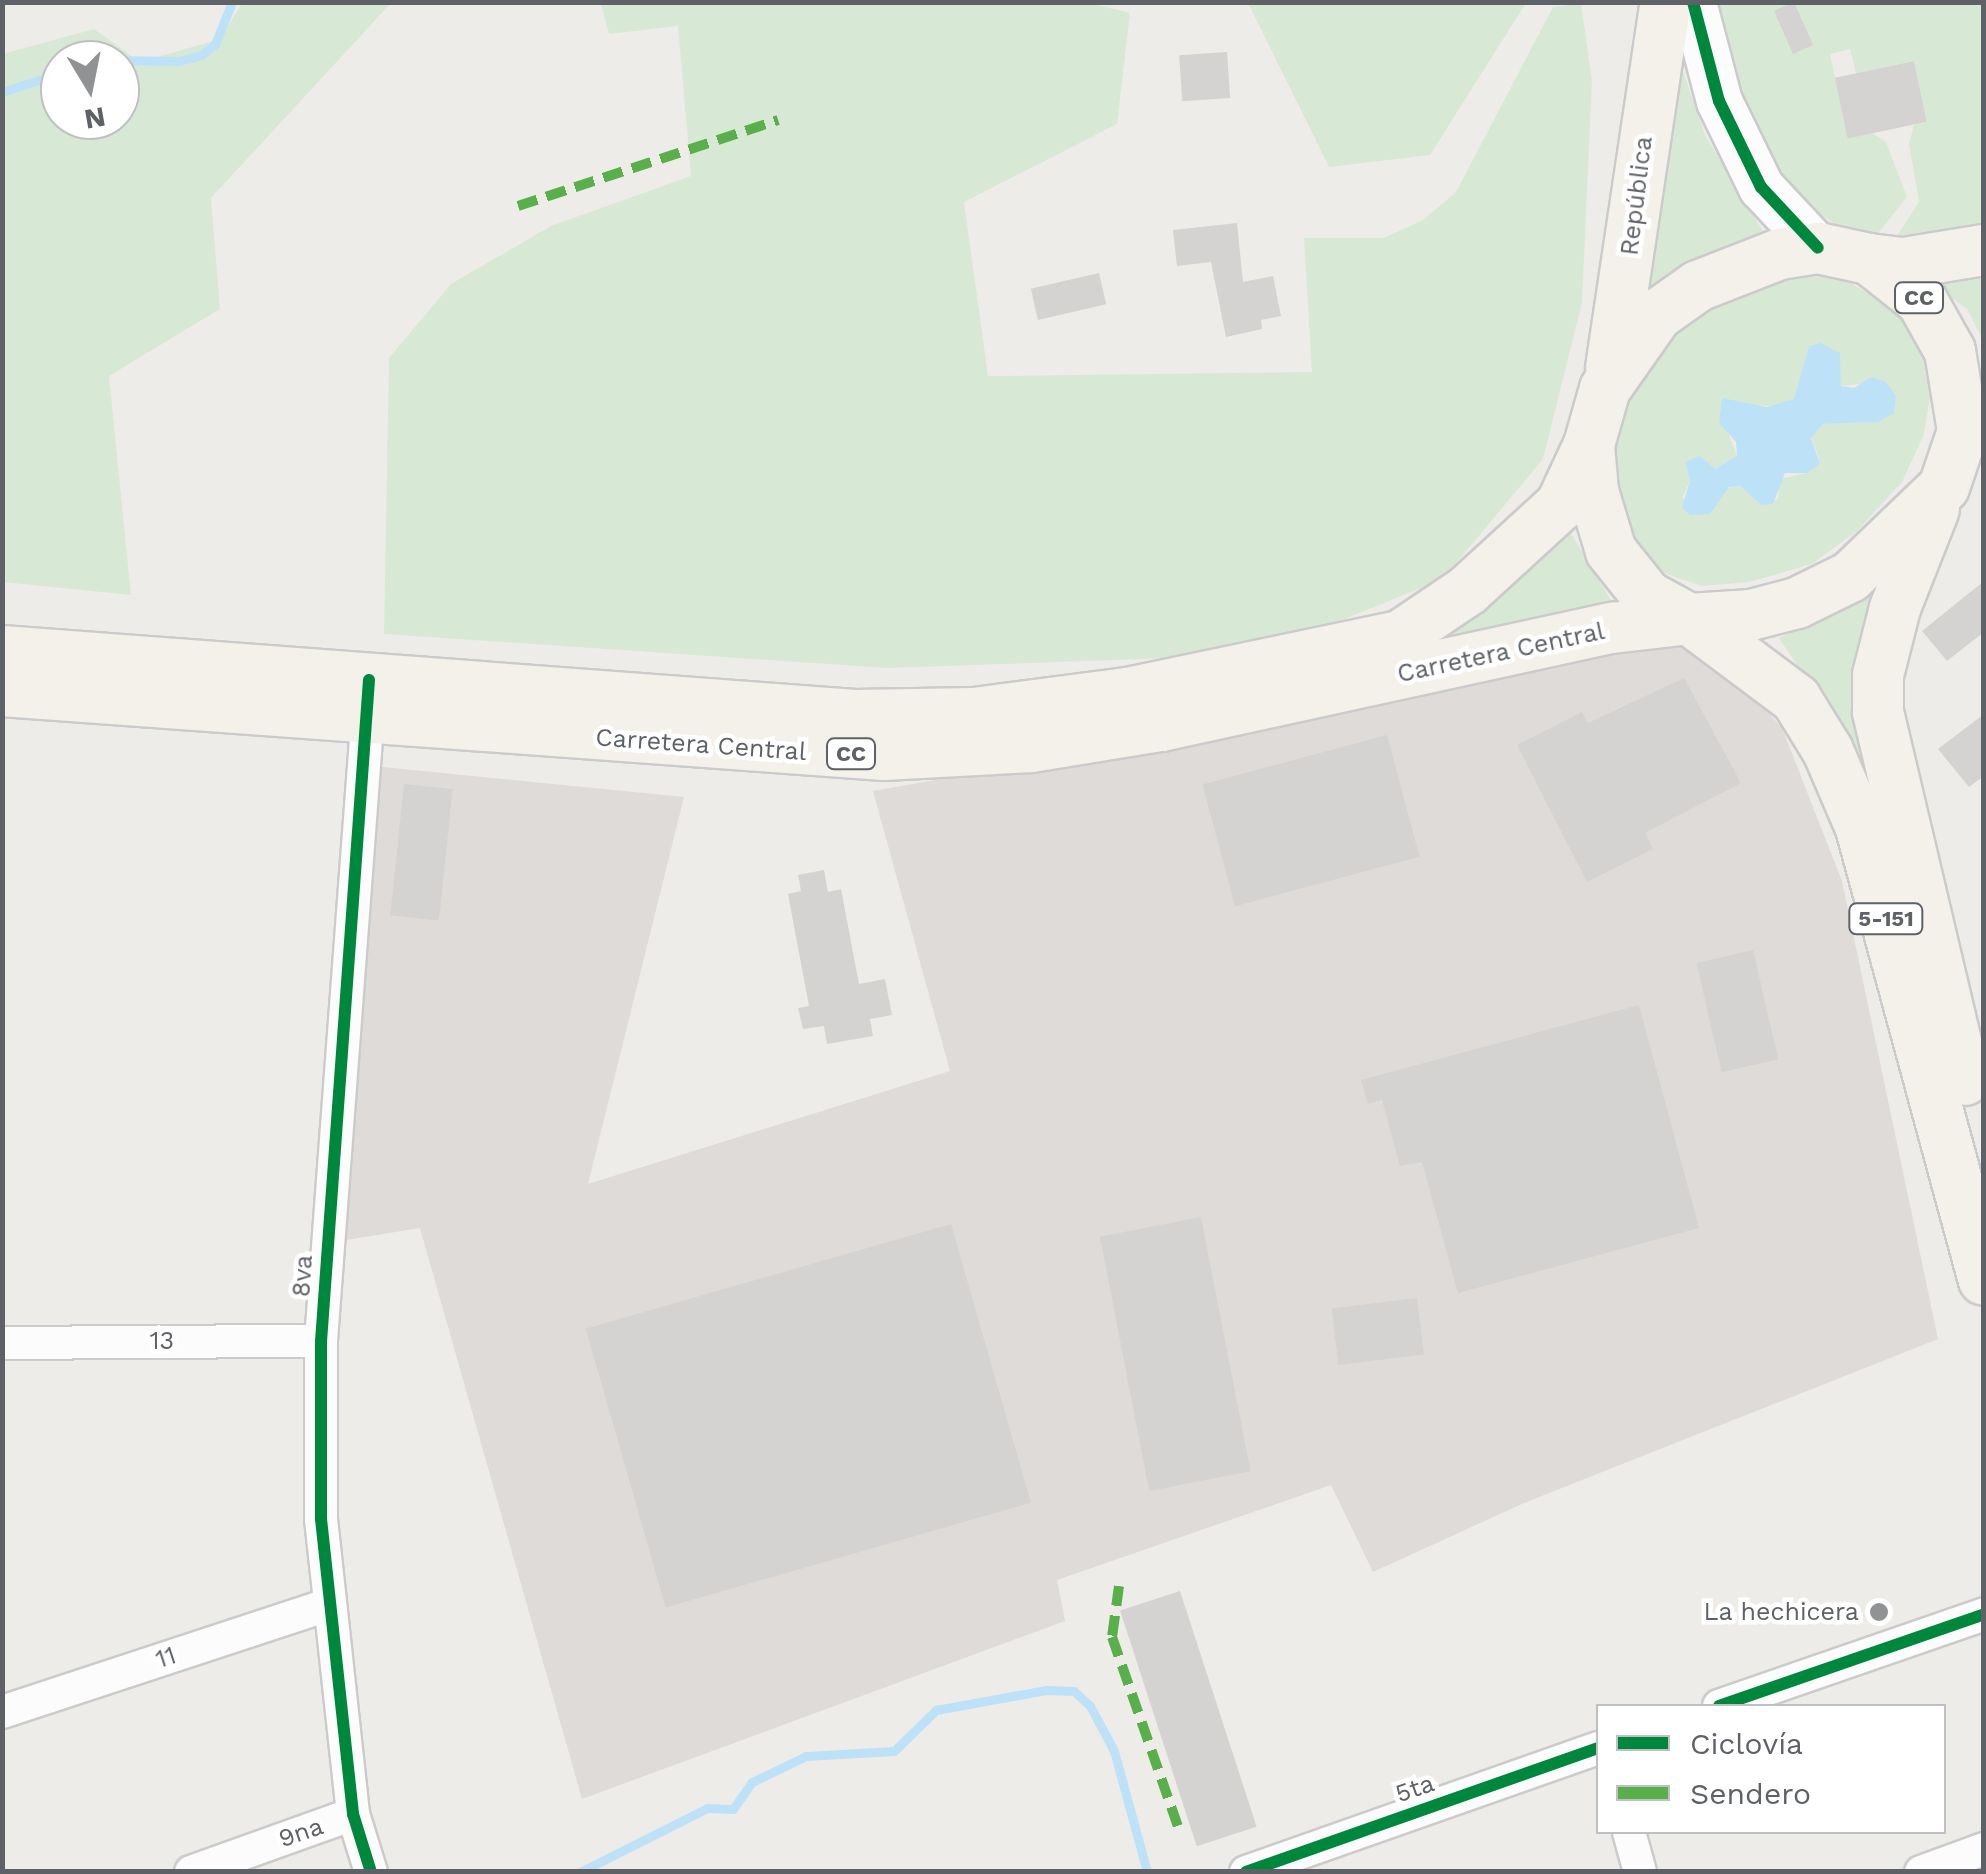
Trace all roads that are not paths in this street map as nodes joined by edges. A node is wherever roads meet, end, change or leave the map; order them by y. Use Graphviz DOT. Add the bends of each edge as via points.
graph roads {
  1 [pos="1692,2"];
  2 [pos="1657,16"];
  3 [pos="1818,248"];
  4 [pos="1984,250"];
  5 [pos="1869,259"];
  6 [pos="1605,390"];
  7 [pos="1973,416"];
  8 [pos="1589,445"];
  9 [pos="1944,486"];
  10 [pos="1688,619"];
  11 [pos="2,651"];
  12 [pos="2,690"];
  13 [pos="369,700"];
  14 [pos="1896,883"];
  15 [pos="1984,1152"];
  16 [pos="1984,1280"];
  17 [pos="321,1342"];
  18 [pos="2,1344"];
  19 [pos="330,1604"];
  20 [pos="1984,1614"];
  21 [pos="1725,1704"];
  22 [pos="2,1712"];
  23 [pos="1596,1749"];
  24 [pos="354,1814"];
  25 [pos="1629,1834"];
  26 [pos="1984,1849"];
  27 [pos="191,1872"];
  28 [pos="371,1872"];
  29 [pos="1246,1872"];
  30 [pos="1640,1872"];
  31 [pos="1921,1872"];
  1 -- 3 [label="street" via="1719,101 1761,187"];
  2 -- 6 [label="main road, República / CC" via="1620,330"];
  3 -- 5 [label="main road, CC"];
  3 -- 6 [label="main road, CC" via="1780,254 1698,286 1657,315"];
  4 -- 5 [label="main road, CC" via="1904,263"];
  5 -- 7 [label="main road, CC" via="1922,301 1950,351"];
  6 -- 8 [label="main road, CC"];
  7 -- 9 [label="main road, CC"];
  8 -- 10 [label="main road, CC" via="1593,491 1611,550 1646,596"];
  8 -- 13 [label="main road, Carretera Central / CC" via="1560,505 1467,591 1400,636 1127,693 974,713"];
  9 -- 10 [label="main road, CC" via="1850,577 1797,603 1751,615"];
  9 -- 14 [label="main road, 5-151" via="1899,594 1878,675"];
  10 -- 13 [label="main road, Carretera Central / CC" via="1612,628 1161,726 1031,747 884,755"];
  10 -- 14 [label="main road, 5-151" via="1796,699"];
  11 -- 13 [label="main road, Carretera Central / CC"];
  12 -- 13 [label="main road, Carretera Central / CC"];
  13 -- 17 [label="street, 8va"];
  14 -- 15 [label="main road, 5-151"];
  14 -- 16 [label="main road, 5-151"];
  17 -- 18 [label="street, 13"];
  17 -- 19 [label="street, 8va" via="321,1519"];
  19 -- 22 [label="street, 11"];
  19 -- 24 [label="street, 8va"];
  20 -- 21 [label="street"];
  23 -- 29 [label="street, 5ta"];
  24 -- 27 [label="street, 9na"];
  24 -- 28 [label="street, 8va"];
  25 -- 30 [label="street"];
  26 -- 31 [label="street"];
}
